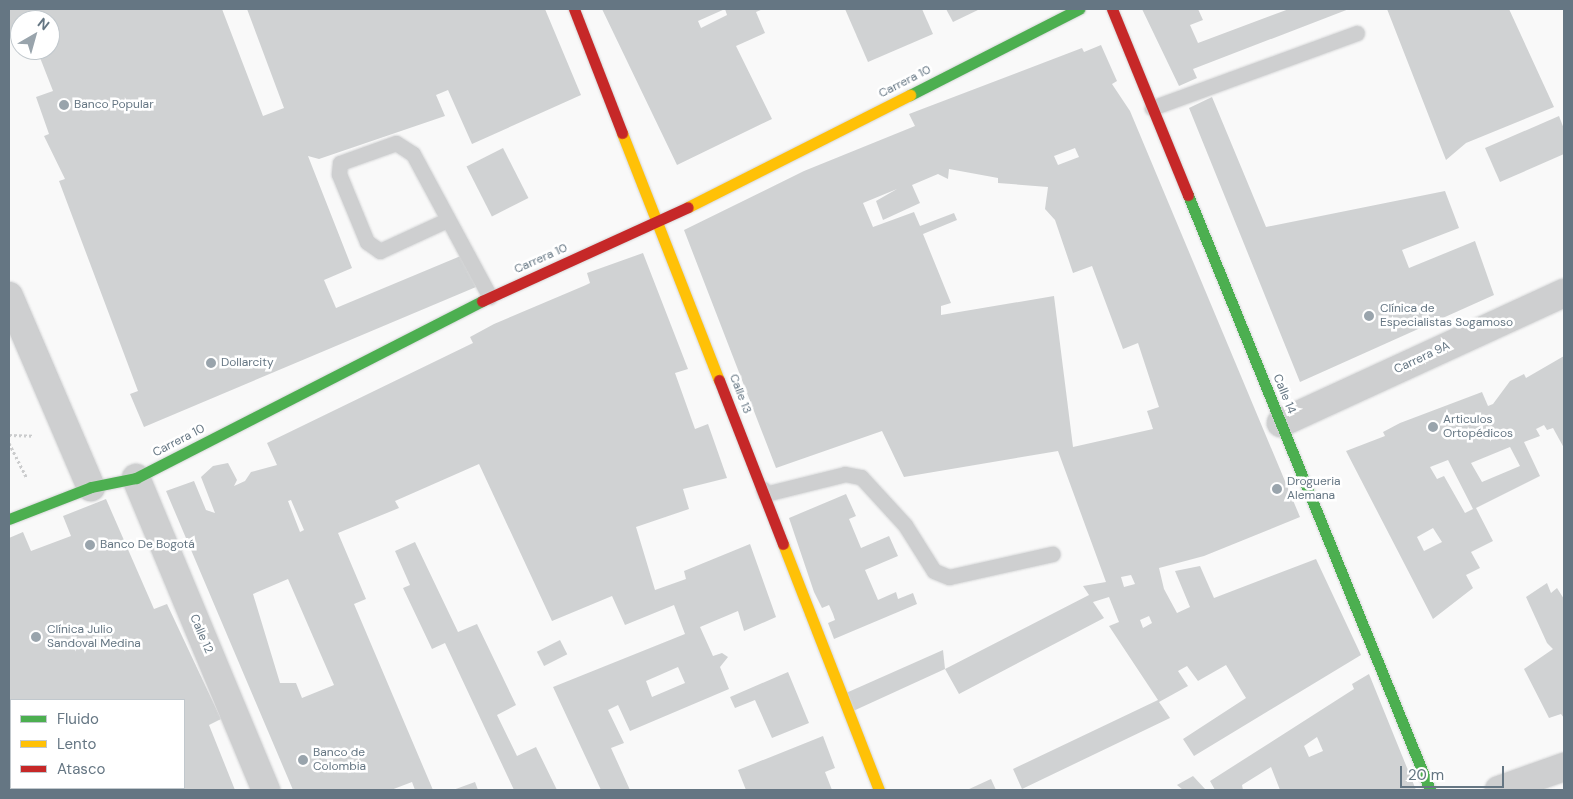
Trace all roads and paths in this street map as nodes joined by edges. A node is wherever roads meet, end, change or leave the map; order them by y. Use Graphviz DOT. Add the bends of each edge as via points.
graph roads {
  1 [pos="574,9"];
  2 [pos="1079,9"];
  3 [pos="1112,9"];
  4 [pos="1357,33"];
  5 [pos="1152,108"];
  6 [pos="447,220"];
  7 [pos="658,222"];
  8 [pos="1564,293"];
  9 [pos="9,296"];
  10 [pos="490,297"];
  11 [pos="1281,423"];
  12 [pos="9,436"];
  13 [pos="42,436"];
  14 [pos="9,443"];
  15 [pos="136,478"];
  16 [pos="29,482"];
  17 [pos="91,487"];
  18 [pos="763,490"];
  19 [pos="9,519"];
  20 [pos="1052,554"];
  21 [pos="1564,766"];
  22 [pos="266,790"];
  23 [pos="879,790"];
  24 [pos="1430,790"];
  25 [pos="1499,790"];
  1 -- 7 [label="street, Calle 13"];
  2 -- 7 [label="street, Carrera 10"];
  3 -- 5 [label="street, Calle 14"];
  4 -- 5 [label="lane"];
  5 -- 11 [label="street, Calle 14"];
  6 -- 6 [label="lane" via="413,154 396,143 340,163 339,174 367,242 380,250"];
  6 -- 10 [label="lane"];
  7 -- 10 [label="street, Carrera 10"];
  7 -- 18 [label="street, Calle 13"];
  8 -- 11 [label="street, Carrera 9A"];
  9 -- 17 [label="street"];
  10 -- 15 [label="street, Carrera 10"];
  11 -- 24 [label="street, Calle 14"];
  12 -- 13 [label="path"];
  14 -- 16 [label="path"];
  15 -- 17 [label="street, Carrera 10"];
  15 -- 22 [label="street, Calle 12"];
  17 -- 19 [label="street, Carrera 10"];
  18 -- 20 [label="lane" via="765,494 845,474 861,478 905,525 934,571 948,577"];
  18 -- 23 [label="street, Calle 13"];
  21 -- 25 [label="street"];
}
